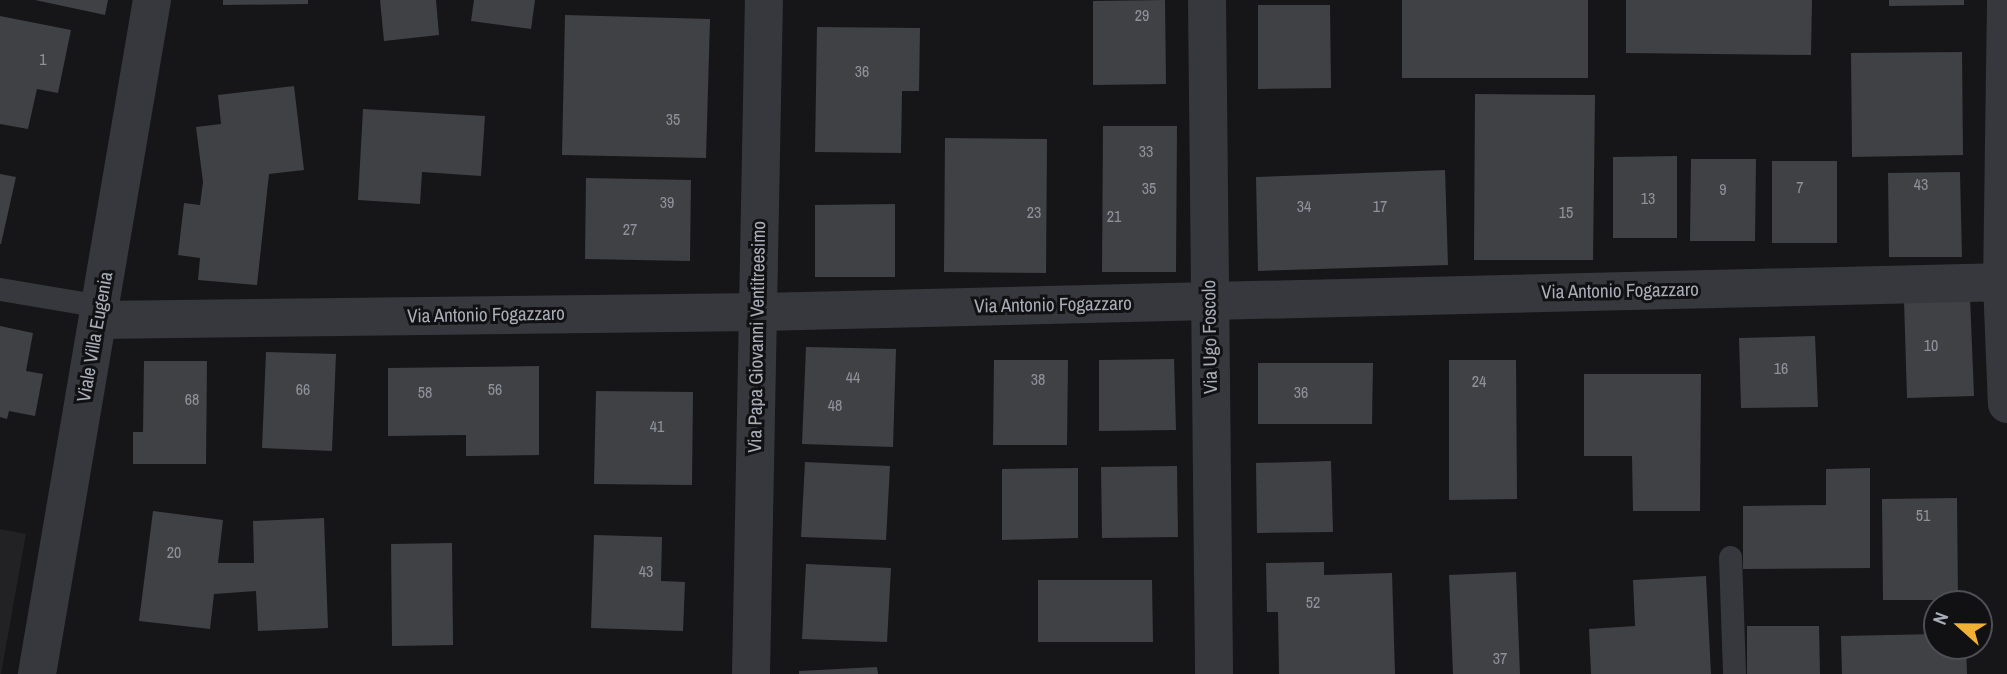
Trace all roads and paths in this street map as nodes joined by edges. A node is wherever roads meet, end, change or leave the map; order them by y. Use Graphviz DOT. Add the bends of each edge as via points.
graph roads {
  1 [pos="152,0"];
  2 [pos="764,0"];
  3 [pos="1207,0"];
  4 [pos="2006,0"];
  5 [pos="2005,282"];
  6 [pos="0,289"];
  7 [pos="1210,301"];
  8 [pos="758,312"];
  9 [pos="100,313"];
  10 [pos="2007,404"];
  11 [pos="1730,557"];
  12 [pos="37,674"];
  13 [pos="751,674"];
  14 [pos="1214,674"];
  15 [pos="1734,674"];
  1 -- 9 [label="street, Viale Villa Eugenia"];
  2 -- 8 [label="street, Via Papa Giovanni Ventitreesimo"];
  3 -- 7 [label="street, Via Ugo Foscolo"];
  4 -- 5 [label="street"];
  5 -- 7 [label="street, Via Antonio Fogazzaro"];
  5 -- 10 [label="street"];
  6 -- 9 [label="lane"];
  7 -- 8 [label="street, Via Antonio Fogazzaro"];
  7 -- 14 [label="street, Via Ugo Foscolo"];
  8 -- 9 [label="street, Via Antonio Fogazzaro"];
  8 -- 13 [label="street, Via Papa Giovanni Ventitreesimo"];
  9 -- 12 [label="street, Viale Villa Eugenia"];
  11 -- 15 [label="lane"];
}
